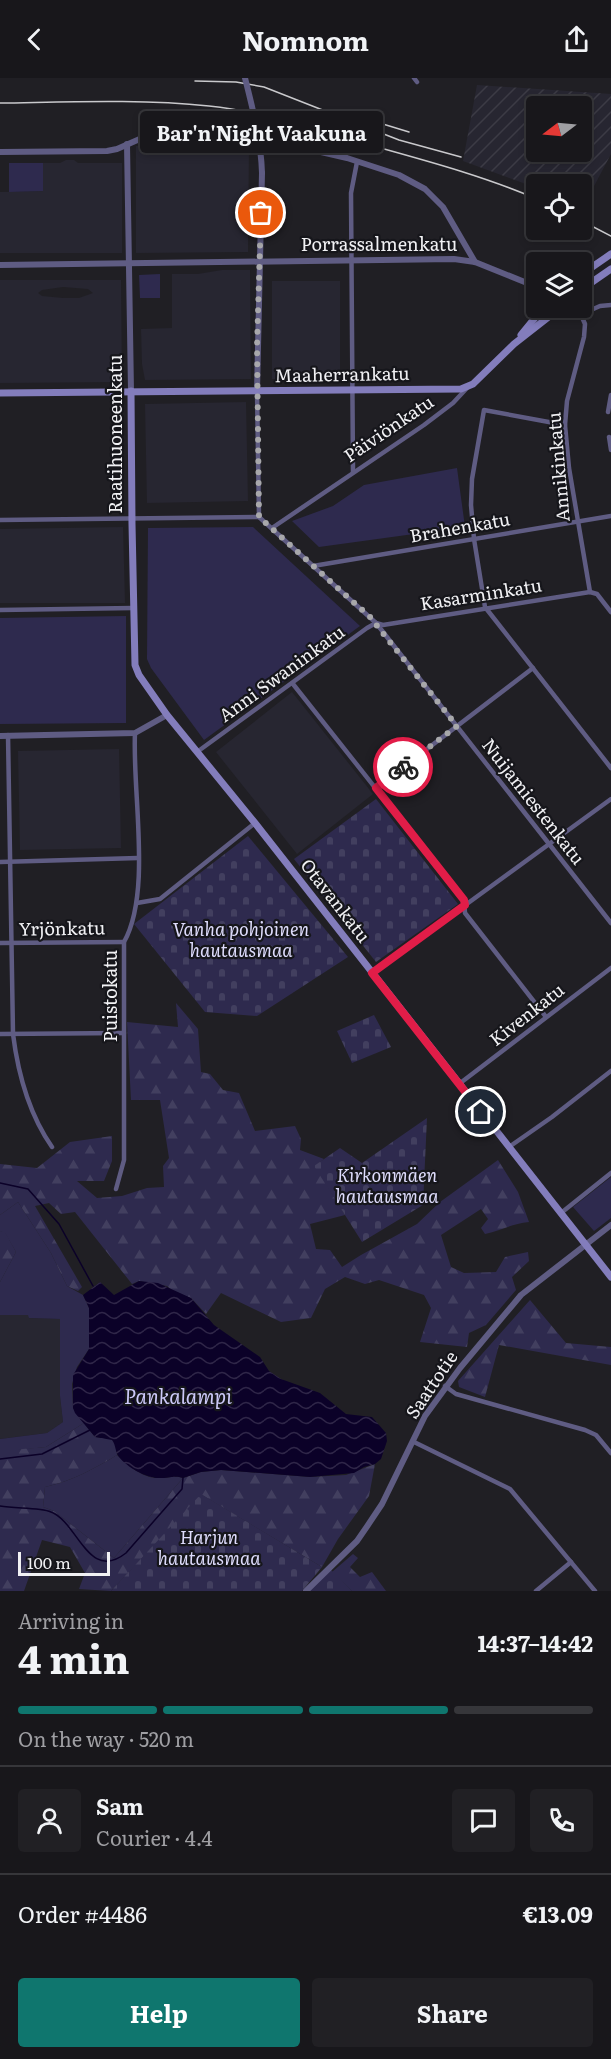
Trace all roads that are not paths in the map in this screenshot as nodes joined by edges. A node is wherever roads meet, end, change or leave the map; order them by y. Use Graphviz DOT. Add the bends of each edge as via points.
graph roads {
  1 [pos="245,78"];
  2 [pos="127,144"];
  3 [pos="0,152"];
  4 [pos="357,162"];
  5 [pos="611,254"];
  6 [pos="259,260"];
  7 [pos="353,260"];
  8 [pos="475,262"];
  9 [pos="130,263"];
  10 [pos="0,265"];
  11 [pos="592,267"];
  12 [pos="611,269"];
  13 [pos="592,282"];
  14 [pos="526,283"];
  15 [pos="611,306"];
  16 [pos="592,310"];
  17 [pos="535,318"];
  18 [pos="547,318"];
  19 [pos="583,318"];
  20 [pos="514,344"];
  21 [pos="468,387"];
  22 [pos="353,390"];
  23 [pos="131,391"];
  24 [pos="257,391"];
  25 [pos="0,393"];
  26 [pos="611,395"];
  27 [pos="608,412"];
  28 [pos="565,425"];
  29 [pos="609,437"];
  30 [pos="611,450"];
  31 [pos="353,472"];
  32 [pos="611,516"];
  33 [pos="259,517"];
  34 [pos="131,518"];
  35 [pos="0,520"];
  36 [pos="577,521"];
  37 [pos="272,528"];
  38 [pos="474,539"];
  39 [pos="314,566"];
  40 [pos="590,592"];
  41 [pos="485,607"];
  42 [pos="133,608"];
  43 [pos="0,610"];
  44 [pos="611,612"];
  45 [pos="376,624"];
  46 [pos="533,668"];
  47 [pos="293,684"];
  48 [pos="166,715"];
  49 [pos="457,726"];
  50 [pos="135,733"];
  51 [pos="8,735"];
  52 [pos="0,736"];
  53 [pos="197,752"];
  54 [pos="611,768"];
  55 [pos="376,788"];
  56 [pos="611,799"];
  57 [pos="255,823"];
  58 [pos="549,844"];
  59 [pos="138,858"];
  60 [pos="0,861"];
  61 [pos="9,861"];
  62 [pos="137,903"];
  63 [pos="465,905"];
  64 [pos="611,923"];
  65 [pos="124,942"];
  66 [pos="0,943"];
  67 [pos="10,943"];
  68 [pos="611,968"];
  69 [pos="372,973"];
  70 [pos="546,1017"];
  71 [pos="124,1033"];
  72 [pos="13,1034"];
  73 [pos="0,1035"];
  74 [pos="611,1071"];
  75 [pos="459,1084"];
  76 [pos="52,1147"];
  77 [pos="509,1147"];
  78 [pos="611,1173"];
  79 [pos="116,1189"];
  80 [pos="561,1213"];
  81 [pos="611,1225"];
  82 [pos="586,1245"];
  83 [pos="611,1277"];
  84 [pos="445,1386"];
  85 [pos="414,1442"];
  86 [pos="611,1453"];
  87 [pos="571,1562"];
  88 [pos="306,1591"];
  89 [pos="536,1591"];
  90 [pos="595,1591"];
  1 -- 6 [label="street, bridge" via="261,149"];
  2 -- 3 [label="street" via="107,150"];
  2 -- 4 [label="street" via="142,138 248,137"];
  2 -- 9 [label="street, Raatihuoneenkatu"];
  4 -- 7 [label="street" via="351,193"];
  4 -- 8 [label="street" via="399,175 425,189 442,207"];
  5 -- 11 [label="main road"];
  6 -- 7 [label="street, Porrassalmenkatu"];
  6 -- 9 [label="street, Porrassalmenkatu"];
  6 -- 24 [label="street"];
  7 -- 8 [label="street, Porrassalmenkatu" via="454,258"];
  7 -- 22 [label="street"];
  8 -- 14 [label="street, Porrassalmenkatu"];
  9 -- 10 [label="street, Porrassalmenkatu"];
  9 -- 23 [label="street, Raatihuoneenkatu"];
  12 -- 13 [label="main road"];
  15 -- 16 [label="street"];
  17 -- 20 [label="main road, Päiviönkatu"];
  18 -- 20 [label="main road, Päiviönkatu"];
  19 -- 28 [label="street, Annikinkatu" via="584,337 567,401"];
  20 -- 21 [label="main road, Päiviönkatu"];
  21 -- 22 [label="main road, Maaherrankatu"];
  21 -- 31 [label="street, Päiviönkatu" via="438,414"];
  22 -- 24 [label="main road, Maaherrankatu"];
  22 -- 31 [label="street"];
  23 -- 24 [label="main road, Maaherrankatu"];
  23 -- 25 [label="main road, Maaherrankatu"];
  23 -- 34 [label="main road, Raatihuoneenkatu"];
  24 -- 33 [label="street"];
  26 -- 27 [label="street"];
  28 -- 36 [label="street, Annikinkatu"];
  28 -- 38 [label="street" via="484,410 472,479"];
  29 -- 30 [label="street"];
  31 -- 37 [label="street, Päiviönkatu"];
  32 -- 36 [label="street, Brahenkatu"];
  33 -- 34 [label="street"];
  33 -- 37 [label="street, Nuijamiestenkatu"];
  34 -- 35 [label="street"];
  34 -- 42 [label="main road, Raatihuoneenkatu"];
  36 -- 38 [label="street, Brahenkatu"];
  36 -- 40 [label="street, Annikinkatu"];
  37 -- 39 [label="street, Nuijamiestenkatu"];
  38 -- 39 [label="street, Brahenkatu"];
  38 -- 41 [label="street"];
  39 -- 45 [label="street, Nuijamiestenkatu"];
  40 -- 41 [label="street, Kasarminkatu"];
  40 -- 44 [label="street" via="597,594"];
  41 -- 45 [label="street, Kasarminkatu"];
  41 -- 46 [label="street"];
  42 -- 43 [label="street"];
  42 -- 48 [label="main road, Raatihuoneenkatu" via="135,666"];
  45 -- 47 [label="street, Anni Swaninkatu"];
  45 -- 49 [label="street, Nuijamiestenkatu"];
  46 -- 49 [label="street"];
  46 -- 54 [label="street"];
  47 -- 53 [label="street, Anni Swaninkatu"];
  47 -- 55 [label="street"];
  48 -- 50 [label="street"];
  48 -- 53 [label="main road, Otavankatu"];
  49 -- 55 [label="street"];
  49 -- 58 [label="street, Nuijamiestenkatu"];
  50 -- 51 [label="street"];
  50 -- 59 [label="street, Puistokatu"];
  51 -- 52 [label="street"];
  51 -- 61 [label="street"];
  53 -- 57 [label="main road, Otavankatu"];
  55 -- 63 [label="street"];
  56 -- 58 [label="street"];
  57 -- 62 [label="street" via="160,899"];
  57 -- 69 [label="main road, Otavankatu"];
  58 -- 63 [label="street"];
  58 -- 64 [label="street, Nuijamiestenkatu"];
  59 -- 61 [label="street"];
  59 -- 62 [label="street, Puistokatu"];
  60 -- 61 [label="street"];
  61 -- 67 [label="street"];
  62 -- 65 [label="street, Puistokatu"];
  63 -- 69 [label="street"];
  63 -- 70 [label="street" via="465,913"];
  65 -- 67 [label="street, Yrjönkatu"];
  65 -- 71 [label="street, Puistokatu"];
  66 -- 67 [label="street, Yrjönkatu"];
  67 -- 72 [label="street"];
  68 -- 70 [label="street, Kivenkatu"];
  69 -- 75 [label="main road, Otavankatu"];
  70 -- 75 [label="street, Kivenkatu"];
  71 -- 72 [label="street"];
  71 -- 79 [label="street, Puistokatu" via="124,1160"];
  72 -- 73 [label="street"];
  72 -- 76 [label="street" via="33,1115"];
  74 -- 77 [label="street"];
  75 -- 77 [label="main road, Otavankatu"];
  77 -- 80 [label="main road, Otavankatu"];
  78 -- 80 [label="street"];
  80 -- 82 [label="main road, Otavankatu"];
  81 -- 82 [label="street, Saattotie"];
  82 -- 83 [label="main road, Otavankatu"];
  82 -- 84 [label="street, Saattotie" via="521,1295"];
  84 -- 85 [label="street, Saattotie"];
  84 -- 86 [label="street" via="456,1394 585,1430 596,1435"];
  85 -- 87 [label="street" via="510,1489"];
  85 -- 88 [label="street, Saattotie" via="357,1541"];
  87 -- 89 [label="street"];
  87 -- 90 [label="street"];
}
